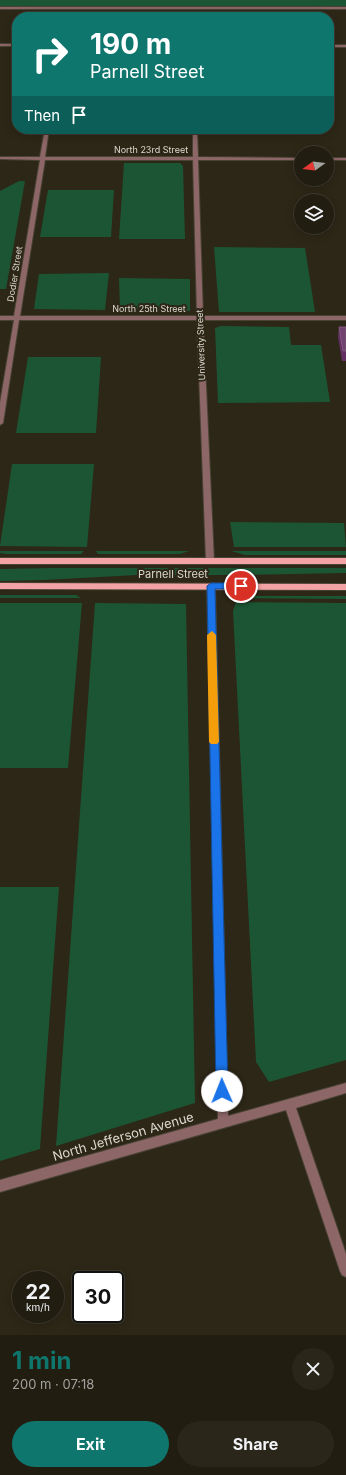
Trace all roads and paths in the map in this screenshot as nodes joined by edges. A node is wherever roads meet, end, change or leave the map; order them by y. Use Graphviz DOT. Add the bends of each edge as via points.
graph roads {
  1 [pos="0,8"];
  2 [pos="346,8"];
  3 [pos="0,45"];
  4 [pos="12,46"];
  5 [pos="334,46"];
  6 [pos="346,46"];
  7 [pos="47,134"];
  8 [pos="195,134"];
  9 [pos="0,158"];
  10 [pos="42,158"];
  11 [pos="196,158"];
  12 [pos="294,159"];
  13 [pos="334,159"];
  14 [pos="346,159"];
  15 [pos="0,318"];
  16 [pos="17,318"];
  17 [pos="200,318"];
  18 [pos="346,318"];
  19 [pos="0,423"];
  20 [pos="0,561"];
  21 [pos="210,561"];
  22 [pos="346,561"];
  23 [pos="346,581"];
  24 [pos="0,586"];
  25 [pos="211,586"];
  26 [pos="301,586"];
  27 [pos="346,587"];
  28 [pos="346,1088"];
  29 [pos="289,1104"];
  30 [pos="223,1122"];
  31 [pos="0,1186"];
  32 [pos="346,1271"];
  1 -- 2 [label="street"];
  3 -- 4 [label="street"];
  5 -- 6 [label="street"];
  7 -- 10 [label="street, Dodier Street"];
  8 -- 11 [label="street, University Street"];
  9 -- 10 [label="street, North 23rd Street"];
  10 -- 11 [label="street, North 23rd Street"];
  10 -- 16 [label="street, Dodier Street"];
  11 -- 12 [label="street, North 23rd Street"];
  11 -- 17 [label="street, University Street"];
  13 -- 14 [label="street"];
  15 -- 16 [label="street, North 25th Street"];
  16 -- 17 [label="street, North 25th Street"];
  16 -- 19 [label="street, Dodier Street"];
  17 -- 18 [label="street, North 25th Street"];
  17 -- 21 [label="street, University Street"];
  20 -- 21 [label="main road, Parnell Street"];
  21 -- 22 [label="main road, Parnell Street"];
  23 -- 26 [label="main road"];
  24 -- 25 [label="main road, Parnell Street"];
  25 -- 26 [label="main road, Parnell Street"];
  25 -- 30 [label="street"];
  26 -- 27 [label="main road, Parnell Street"];
  28 -- 29 [label="street, North Jefferson Avenue"];
  29 -- 30 [label="street, North Jefferson Avenue"];
  29 -- 32 [label="street"];
  30 -- 31 [label="street, North Jefferson Avenue"];
}
